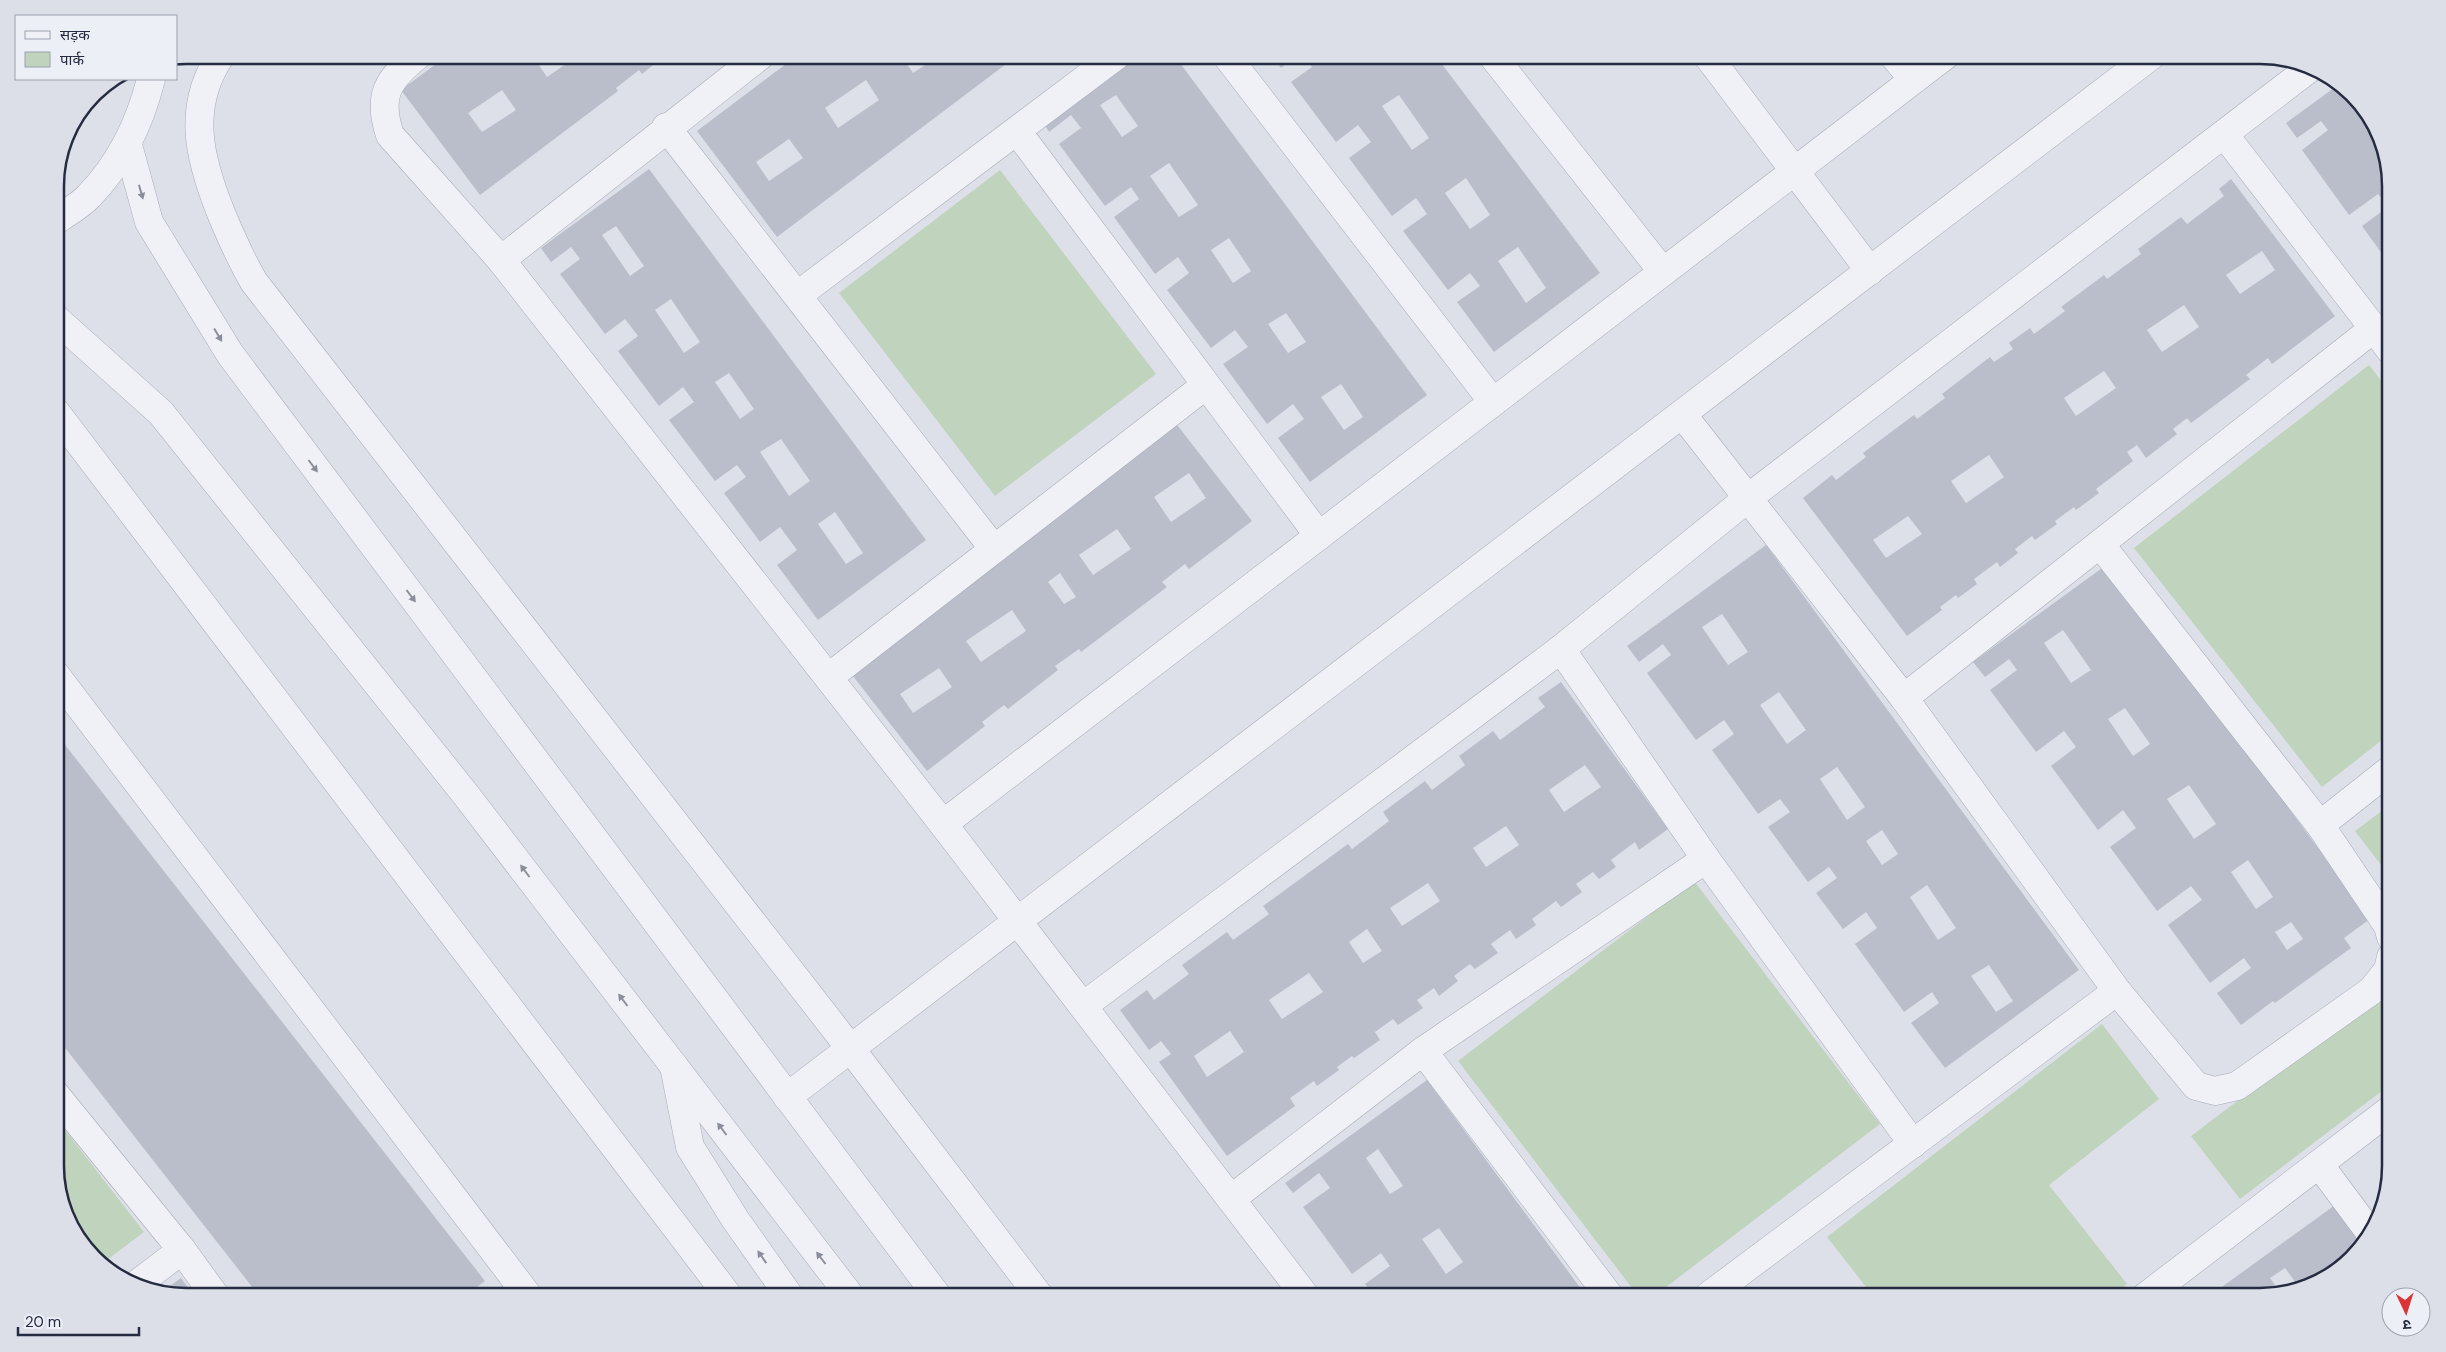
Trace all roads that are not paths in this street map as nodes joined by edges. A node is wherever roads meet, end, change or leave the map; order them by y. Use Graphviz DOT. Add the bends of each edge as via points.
graph roads {
  1 [pos="216,64"];
  2 [pos="408,64"];
  3 [pos="749,64"];
  4 [pos="1105,64"];
  5 [pos="1233,64"];
  6 [pos="1499,64"];
  7 [pos="1715,64"];
  8 [pos="1901,64"];
  9 [pos="1934,64"];
  10 [pos="2140,64"];
  11 [pos="2305,72"];
  12 [pos="151,80"];
  13 [pos="1913,80"];
  14 [pos="666,127"];
  15 [pos="1017,131"];
  16 [pos="2224,134"];
  17 [pos="128,146"];
  18 [pos="1794,170"];
  19 [pos="64,215"];
  20 [pos="501,260"];
  21 [pos="1870,271"];
  22 [pos="1663,272"];
  23 [pos="798,296"];
  24 [pos="64,326"];
  25 [pos="2374,329"];
  26 [pos="2382,339"];
  27 [pos="1206,385"];
  28 [pos="1493,402"];
  29 [pos="1682,414"];
  30 [pos="64,423"];
  31 [pos="1748,498"];
  32 [pos="1319,536"];
  33 [pos="2100,544"];
  34 [pos="994,549"];
  35 [pos="1561,649"];
  36 [pos="829,677"];
  37 [pos="64,686"];
  38 [pos="1904,698"];
  39 [pos="2382,777"];
  40 [pos="943,824"];
  41 [pos="2320,825"];
  42 [pos="1706,859"];
  43 [pos="2382,917"];
  44 [pos="1018,921"];
  45 [pos="2382,977"];
  46 [pos="2117,991"];
  47 [pos="1083,1006"];
  48 [pos="850,1048"];
  49 [pos="1423,1051"];
  50 [pos="674,1066"];
  51 [pos="787,1097"];
  52 [pos="64,1105"];
  53 [pos="2382,1116"];
  54 [pos="1913,1144"];
  55 [pos="2319,1164"];
  56 [pos="1231,1199"];
  57 [pos="2366,1227"];
  58 [pos="182,1250"];
  59 [pos="142,1280"];
  60 [pos="209,1288"];
  61 [pos="522,1288"];
  62 [pos="722,1288"];
  63 [pos="784,1288"];
  64 [pos="844,1288"];
  65 [pos="931,1288"];
  66 [pos="1033,1288"];
  67 [pos="1299,1288"];
  68 [pos="1603,1288"];
  69 [pos="1719,1288"];
  70 [pos="2157,1288"];
  1 -- 48 [label="street" via="205,86 198,114 200,153 239,257 254,282"];
  2 -- 20 [label="street" via="392,78 385,95 384,116 390,135"];
  3 -- 14 [label="street"];
  4 -- 15 [label="street"];
  5 -- 28 [label="street"];
  6 -- 22 [label="street"];
  7 -- 18 [label="street"];
  8 -- 13 [label="street"];
  9 -- 13 [label="street"];
  10 -- 21 [label="street"];
  11 -- 16 [label="street"];
  12 -- 17 [label="street"];
  13 -- 18 [label="street"];
  14 -- 20 [label="street"];
  14 -- 23 [label="street"];
  15 -- 23 [label="street"];
  15 -- 27 [label="street"];
  16 -- 25 [label="street"];
  16 -- 31 [label="street"];
  17 -- 19 [label="street" via="89,197"];
  17 -- 51 [label="street, one-way" via="149,222 230,354"];
  18 -- 21 [label="street"];
  18 -- 22 [label="street"];
  20 -- 36 [label="street"];
  21 -- 29 [label="street"];
  22 -- 28 [label="street"];
  23 -- 34 [label="street"];
  50 -- 24 [label="street, one-way" via="466,795 161,413"];
  25 -- 26 [label="street"];
  25 -- 33 [label="street"];
  27 -- 32 [label="street"];
  27 -- 34 [label="street"];
  28 -- 32 [label="street"];
  29 -- 31 [label="street"];
  29 -- 44 [label="street"];
  30 -- 62 [label="street"];
  31 -- 35 [label="street"];
  31 -- 38 [label="street"];
  32 -- 40 [label="street"];
  33 -- 38 [label="street"];
  33 -- 41 [label="street"];
  34 -- 36 [label="street"];
  35 -- 42 [label="street"];
  35 -- 47 [label="street"];
  36 -- 40 [label="street"];
  37 -- 61 [label="street"];
  38 -- 46 [label="street"];
  39 -- 41 [label="street"];
  40 -- 44 [label="street"];
  41 -- 43 [label="street"];
  42 -- 49 [label="street"];
  42 -- 54 [label="street"];
  44 -- 47 [label="street"];
  44 -- 48 [label="street"];
  45 -- 46 [label="street" via="2371,991 2238,1086 2215,1092 2196,1086"];
  46 -- 54 [label="street"];
  47 -- 56 [label="street"];
  48 -- 51 [label="street"];
  48 -- 66 [label="street"];
  49 -- 56 [label="street"];
  49 -- 68 [label="street"];
  63 -- 50 [label="street, one-way" via="690,1147"];
  64 -- 50 [label="street, one-way"];
  51 -- 65 [label="street"];
  52 -- 58 [label="street"];
  53 -- 55 [label="street"];
  54 -- 69 [label="street"];
  55 -- 57 [label="street"];
  55 -- 70 [label="street"];
  56 -- 67 [label="street"];
  58 -- 59 [label="street"];
  58 -- 60 [label="street"];
}
